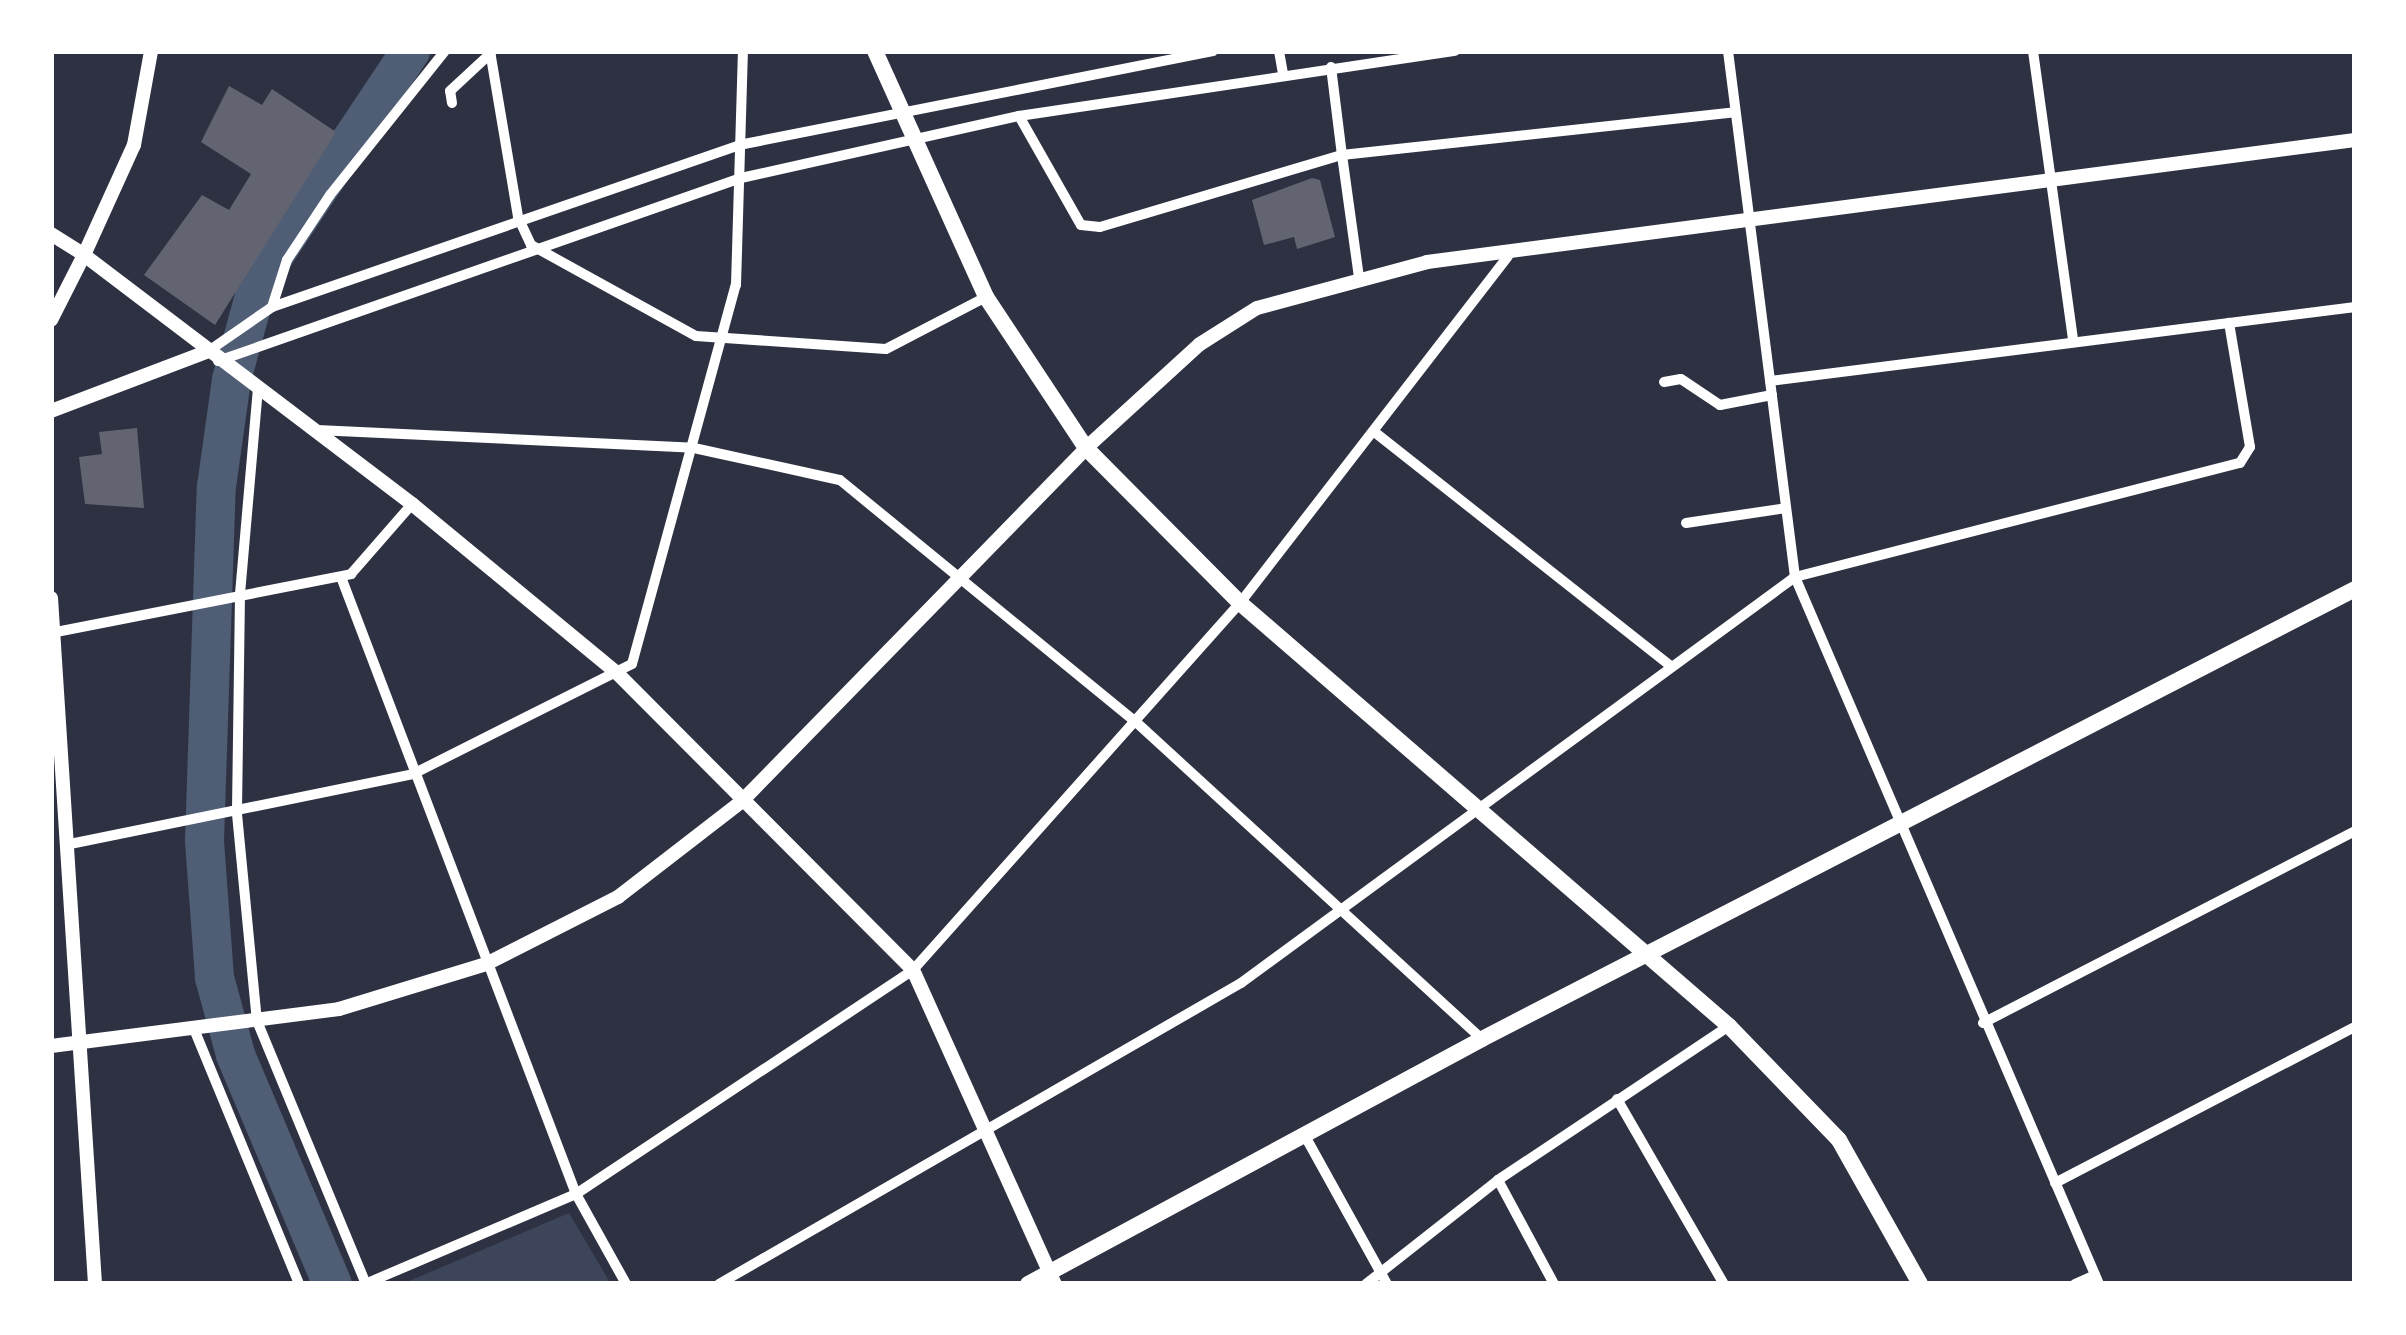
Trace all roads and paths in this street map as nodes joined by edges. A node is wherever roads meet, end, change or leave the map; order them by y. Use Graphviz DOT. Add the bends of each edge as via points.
graph roads {
  1 [pos="151,51"];
  2 [pos="445,51"];
  3 [pos="743,51"];
  4 [pos="875,51"];
  5 [pos="1213,51"];
  6 [pos="1279,51"];
  7 [pos="1455,51"];
  8 [pos="1728,51"];
  9 [pos="2033,51"];
  10 [pos="490,52"];
  11 [pos="1331,67"];
  12 [pos="1282,73"];
  13 [pos="452,103"];
  14 [pos="900,110"];
  15 [pos="1735,112"];
  16 [pos="1019,116"];
  17 [pos="912,140"];
  18 [pos="2355,140"];
  19 [pos="739,145"];
  20 [pos="1342,154"];
  21 [pos="2050,177"];
  22 [pos="741,178"];
  23 [pos="518,217"];
  24 [pos="1748,218"];
  25 [pos="51,234"];
  26 [pos="531,245"];
  27 [pos="84,255"];
  28 [pos="1508,256"];
  29 [pos="1360,277"];
  30 [pos="986,297"];
  31 [pos="2355,307"];
  32 [pos="269,310"];
  33 [pos="51,320"];
  34 [pos="2229,323"];
  35 [pos="2073,340"];
  36 [pos="724,341"];
  37 [pos="218,356"];
  38 [pos="1664,382"];
  39 [pos="255,386"];
  40 [pos="1771,388"];
  41 [pos="51,411"];
  42 [pos="317,430"];
  43 [pos="1377,434"];
  44 [pos="694,448"];
  45 [pos="1086,448"];
  46 [pos="412,504"];
  47 [pos="1786,508"];
  48 [pos="1686,523"];
  49 [pos="961,575"];
  50 [pos="341,577"];
  51 [pos="1795,577"];
  52 [pos="2355,589"];
  53 [pos="236,596"];
  54 [pos="51,598"];
  55 [pos="1240,603"];
  56 [pos="52,633"];
  57 [pos="1669,665"];
  58 [pos="618,674"];
  59 [pos="1136,722"];
  60 [pos="413,774"];
  61 [pos="742,801"];
  62 [pos="1473,810"];
  63 [pos="232,814"];
  64 [pos="1899,824"];
  65 [pos="2355,831"];
  66 [pos="70,844"];
  67 [pos="1343,907"];
  68 [pos="1643,957"];
  69 [pos="486,964"];
  70 [pos="913,970"];
  71 [pos="254,1021"];
  72 [pos="1983,1023"];
  73 [pos="1729,1026"];
  74 [pos="2355,1027"];
  75 [pos="199,1029"];
  76 [pos="1482,1039"];
  77 [pos="79,1042"];
  78 [pos="51,1046"];
  79 [pos="1618,1099"];
  80 [pos="986,1130"];
  81 [pos="1305,1136"];
  82 [pos="1498,1180"];
  83 [pos="2055,1183"];
  84 [pos="576,1194"];
  85 [pos="1381,1271"];
  86 [pos="1052,1278"];
  87 [pos="2097,1280"];
  88 [pos="95,1284"];
  89 [pos="298,1284"];
  90 [pos="366,1284"];
  91 [pos="626,1284"];
  92 [pos="719,1284"];
  93 [pos="1028,1284"];
  94 [pos="1366,1284"];
  95 [pos="1387,1284"];
  96 [pos="1554,1284"];
  97 [pos="1724,1284"];
  98 [pos="1920,1284"];
  99 [pos="2075,1284"];
  1 -- 27 [label="street" via="134,145"];
  2 -- 32 [label="street" via="330,195 287,260"];
  3 -- 19 [label="street"];
  4 -- 14 [label="main road"];
  5 -- 14 [label="street"];
  6 -- 12 [label="street"];
  7 -- 11 [label="street"];
  8 -- 15 [label="street"];
  9 -- 21 [label="street"];
  10 -- 13 [label="street" via="450,91"];
  10 -- 23 [label="street"];
  11 -- 12 [label="street"];
  11 -- 20 [label="street"];
  12 -- 16 [label="street"];
  14 -- 17 [label="main road"];
  14 -- 19 [label="street"];
  15 -- 20 [label="street"];
  15 -- 24 [label="street"];
  16 -- 17 [label="street"];
  16 -- 20 [label="street" via="1081,225 1100,227"];
  17 -- 22 [label="street"];
  17 -- 30 [label="main road"];
  18 -- 21 [label="street"];
  19 -- 22 [label="street"];
  19 -- 23 [label="street"];
  20 -- 29 [label="street"];
  21 -- 24 [label="street"];
  21 -- 35 [label="street"];
  22 -- 26 [label="street"];
  22 -- 36 [label="street" via="742,234"];
  23 -- 26 [label="street"];
  23 -- 32 [label="street"];
  24 -- 28 [label="street"];
  24 -- 40 [label="street"];
  25 -- 27 [label="street"];
  26 -- 36 [label="street" via="696,336"];
  26 -- 37 [label="street"];
  27 -- 33 [label="street"];
  27 -- 37 [label="street"];
  28 -- 29 [label="street"];
  28 -- 43 [label="street"];
  29 -- 45 [label="street" via="1257,308 1200,344"];
  30 -- 36 [label="street" via="886,349"];
  30 -- 45 [label="main road"];
  31 -- 34 [label="street"];
  32 -- 37 [label="street"];
  34 -- 35 [label="street"];
  34 -- 51 [label="street" via="2250,447 2240,463"];
  35 -- 40 [label="street"];
  36 -- 44 [label="street"];
  37 -- 39 [label="street"];
  37 -- 41 [label="street"];
  38 -- 40 [label="street" via="1681,379 1720,405"];
  39 -- 42 [label="street"];
  39 -- 53 [label="street"];
  40 -- 47 [label="street"];
  42 -- 44 [label="street"];
  42 -- 46 [label="street"];
  43 -- 55 [label="street"];
  43 -- 57 [label="street"];
  44 -- 49 [label="street" via="840,480"];
  44 -- 58 [label="street" via="632,664"];
  45 -- 49 [label="street"];
  45 -- 55 [label="main road"];
  46 -- 50 [label="street"];
  46 -- 58 [label="street"];
  47 -- 48 [label="street"];
  47 -- 51 [label="street"];
  49 -- 59 [label="street"];
  49 -- 61 [label="street"];
  50 -- 53 [label="street"];
  50 -- 60 [label="street"];
  51 -- 57 [label="street"];
  51 -- 64 [label="street"];
  52 -- 64 [label="main road"];
  53 -- 56 [label="street"];
  53 -- 63 [label="street"];
  54 -- 56 [label="street"];
  55 -- 59 [label="street"];
  55 -- 62 [label="main road"];
  56 -- 66 [label="street"];
  57 -- 62 [label="street"];
  58 -- 60 [label="street"];
  58 -- 61 [label="street"];
  59 -- 67 [label="street"];
  59 -- 70 [label="street"];
  60 -- 63 [label="street"];
  60 -- 69 [label="street"];
  61 -- 69 [label="street" via="619,897"];
  61 -- 70 [label="street"];
  62 -- 67 [label="street"];
  62 -- 68 [label="main road"];
  63 -- 66 [label="street"];
  63 -- 71 [label="street"];
  64 -- 68 [label="main road"];
  64 -- 72 [label="street"];
  65 -- 72 [label="street"];
  66 -- 77 [label="street"];
  67 -- 76 [label="street"];
  67 -- 80 [label="street" via="1144,1046"];
  68 -- 73 [label="main road"];
  68 -- 76 [label="main road"];
  69 -- 71 [label="street" via="338,1009"];
  69 -- 84 [label="street"];
  70 -- 80 [label="street"];
  70 -- 84 [label="street"];
  71 -- 75 [label="street"];
  71 -- 90 [label="street"];
  72 -- 83 [label="street"];
  73 -- 79 [label="street"];
  73 -- 98 [label="main road" via="1839,1140"];
  74 -- 83 [label="street"];
  75 -- 77 [label="street"];
  75 -- 89 [label="street"];
  76 -- 81 [label="main road"];
  77 -- 78 [label="street"];
  77 -- 88 [label="street"];
  79 -- 82 [label="street"];
  79 -- 97 [label="street"];
  80 -- 86 [label="street"];
  80 -- 92 [label="street"];
  81 -- 85 [label="street"];
  81 -- 86 [label="main road"];
  82 -- 85 [label="street"];
  82 -- 96 [label="street"];
  83 -- 87 [label="street"];
  84 -- 90 [label="street"];
  84 -- 91 [label="street"];
  85 -- 94 [label="street"];
  85 -- 95 [label="street"];
  86 -- 93 [label="main road"];
  87 -- 99 [label="street"];
}
